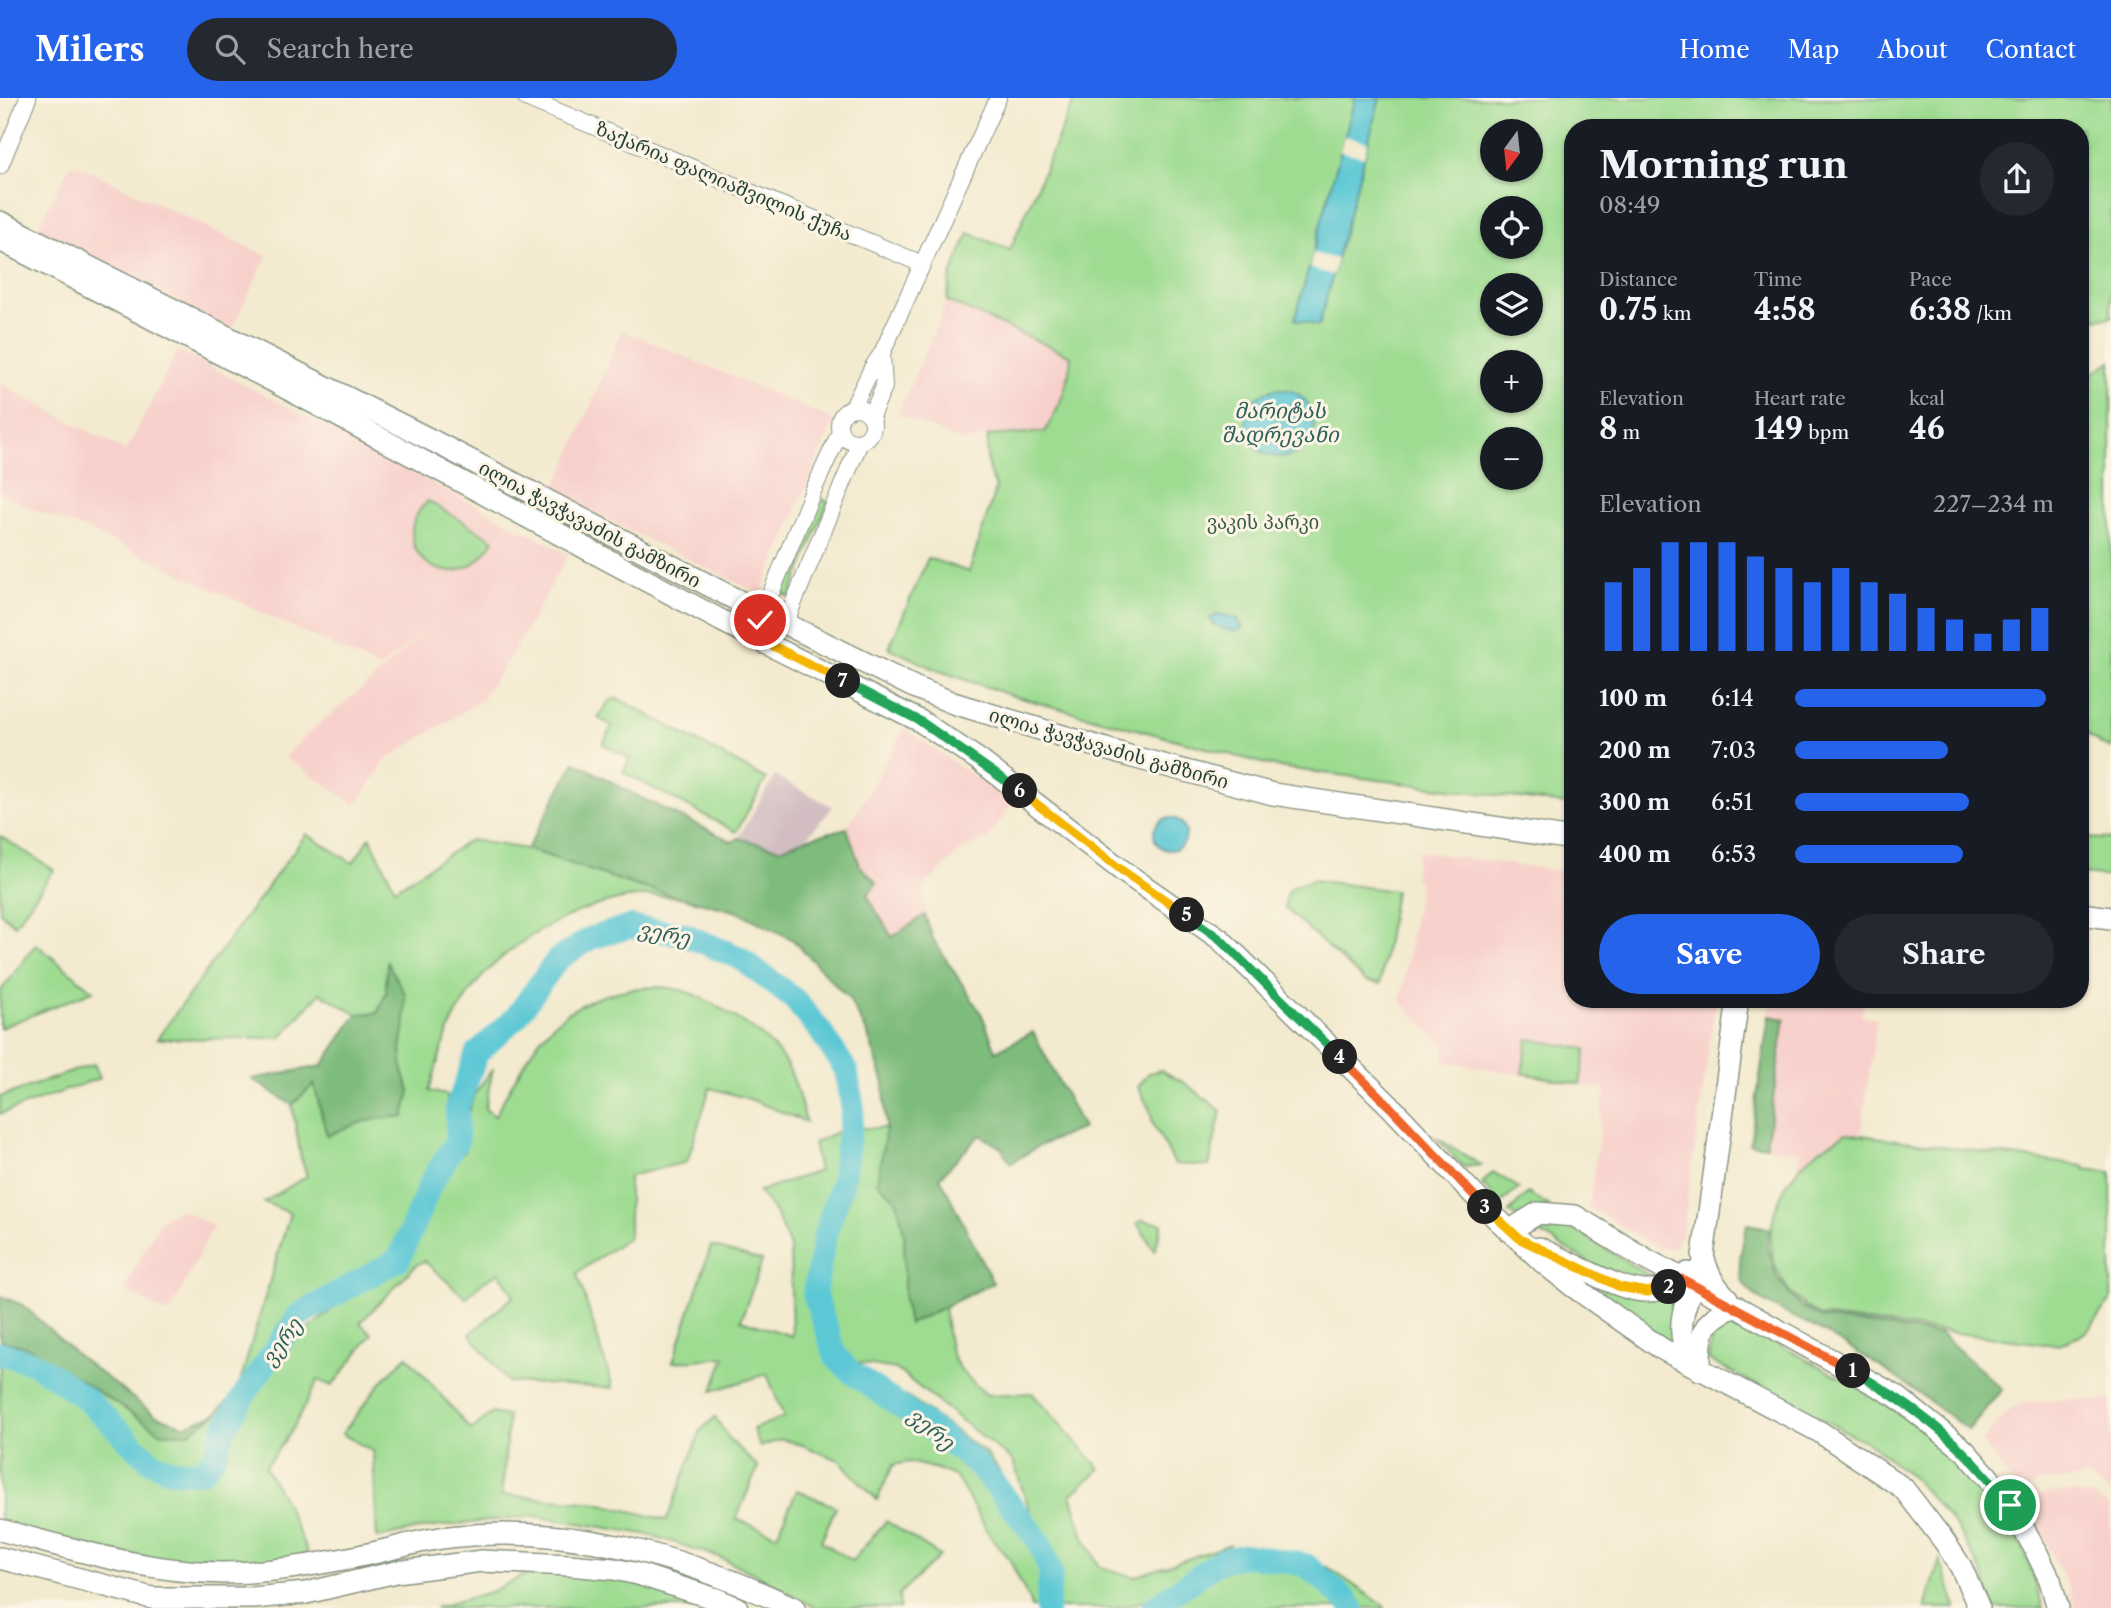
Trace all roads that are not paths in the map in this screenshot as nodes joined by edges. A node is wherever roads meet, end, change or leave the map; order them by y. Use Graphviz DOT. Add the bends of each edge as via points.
graph roads {
  1 [pos="28,98"];
  2 [pos="526,98"];
  3 [pos="998,98"];
  4 [pos="0,166"];
  5 [pos="0,222"];
  6 [pos="0,240"];
  7 [pos="922,264"];
  8 [pos="882,353"];
  9 [pos="852,409"];
  10 [pos="871,416"];
  11 [pos="841,432"];
  12 [pos="860,442"];
  13 [pos="762,612"];
  14 [pos="789,626"];
  15 [pos="765,642"];
  16 [pos="1564,838"];
  17 [pos="2089,915"];
  18 [pos="2111,918"];
  19 [pos="1737,1008"];
  20 [pos="1514,1235"];
  21 [pos="1703,1256"];
  22 [pos="1647,1260"];
  23 [pos="1688,1282"];
  24 [pos="1736,1307"];
  25 [pos="1700,1370"];
  26 [pos="0,1530"];
  27 [pos="0,1559"];
  28 [pos="1961,1567"];
  29 [pos="737,1608"];
  30 [pos="794,1608"];
  31 [pos="1966,1608"];
  32 [pos="1979,1608"];
  33 [pos="2058,1608"];
  1 -- 4 [label="street"];
  2 -- 7 [label="street, ზაქარია ფალიაშვილის ქუჩა"];
  3 -- 7 [label="street"];
  5 -- 13 [label="main road, ილია ჭავჭავაძის გამზირი"];
  6 -- 15 [label="main road, ილია ჭავჭავაძის გამზირი"];
  7 -- 8 [label="street"];
  8 -- 9 [label="street"];
  8 -- 10 [label="street" via="884,387"];
  9 -- 10 [label="street" via="863,409"];
  9 -- 11 [label="street" via="842,415"];
  10 -- 12 [label="street" via="872,432"];
  11 -- 12 [label="street" via="848,440"];
  11 -- 13 [label="street"];
  12 -- 14 [label="street" via="789,614"];
  13 -- 14 [label="main road, ილია ჭავჭავაძის გამზირი"];
  13 -- 15 [label="street" via="758,626"];
  14 -- 16 [label="main road, ილია ჭავჭავაძის გამზირი" via="953,703 1158,764 1273,793"];
  15 -- 20 [label="main road, ილია ჭავჭავაძის გამზირი" via="920,721 1220,939"];
  17 -- 18 [label="main road"];
  19 -- 21 [label="main road"];
  20 -- 22 [label="main road" via="1538,1213 1575,1216"];
  20 -- 23 [label="main road" via="1636,1292"];
  20 -- 25 [label="main road, ილია ჭავჭავაძის გამზირი" via="1623,1324"];
  21 -- 22 [label="main road" via="1679,1267"];
  21 -- 23 [label="main road"];
  21 -- 24 [label="main road" via="1707,1274"];
  22 -- 23 [label="main road"];
  23 -- 24 [label="main road"];
  23 -- 25 [label="main road" via="1682,1332 1684,1345"];
  24 -- 25 [label="main road" via="1718,1313 1706,1326 1700,1343"];
  24 -- 33 [label="main road" via="1896,1396 1964,1450 2010,1505 2050,1580"];
  25 -- 28 [label="main road, ილია ჭავჭავაძის გამზირი" via="1820,1432 1903,1488"];
  26 -- 30 [label="main road" via="113,1560 223,1573 295,1568 441,1538 553,1536 653,1553"];
  27 -- 29 [label="main road" via="152,1598 306,1593 396,1572 482,1561 549,1564 638,1574"];
  28 -- 31 [label="main road"];
  28 -- 32 [label="main road, ილია ჭავჭავაძის გამზირი"];
}
